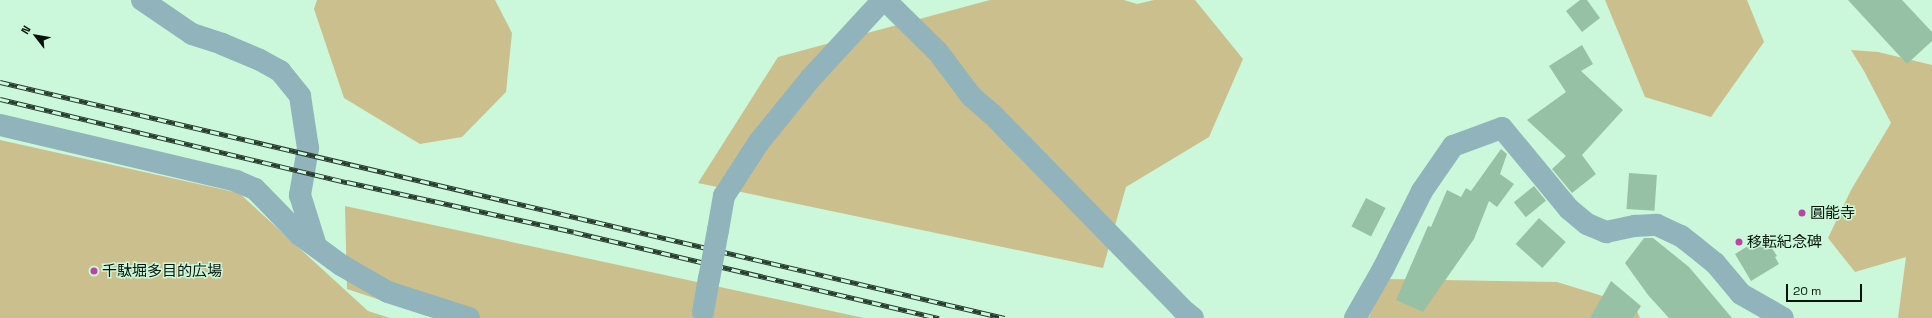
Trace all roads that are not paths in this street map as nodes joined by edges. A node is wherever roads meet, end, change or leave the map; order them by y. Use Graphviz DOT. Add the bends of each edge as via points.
graph roads {
  1 [pos="142,0"];
  2 [pos="884,0"];
  3 [pos="0,125"];
  4 [pos="316,246"];
  5 [pos="703,312"];
  6 [pos="469,318"];
  7 [pos="1193,318"];
  8 [pos="1355,318"];
  9 [pos="1783,318"];
  1 -- 4 [label="street" via="192,34 248,55 280,71 300,96 308,148 300,195"];
  2 -- 5 [label="street, bridge" via="810,79 759,142 724,196"];
  2 -- 7 [label="street" via="938,52 971,96 992,114"];
  3 -- 4 [label="street" via="236,181 255,189 300,235"];
  4 -- 6 [label="street" via="341,265 388,292"];
  8 -- 9 [label="street" via="1422,191 1453,146 1502,128 1569,209 1587,224 1606,232 1635,226 1657,225 1681,236 1715,263 1741,294"];
}
